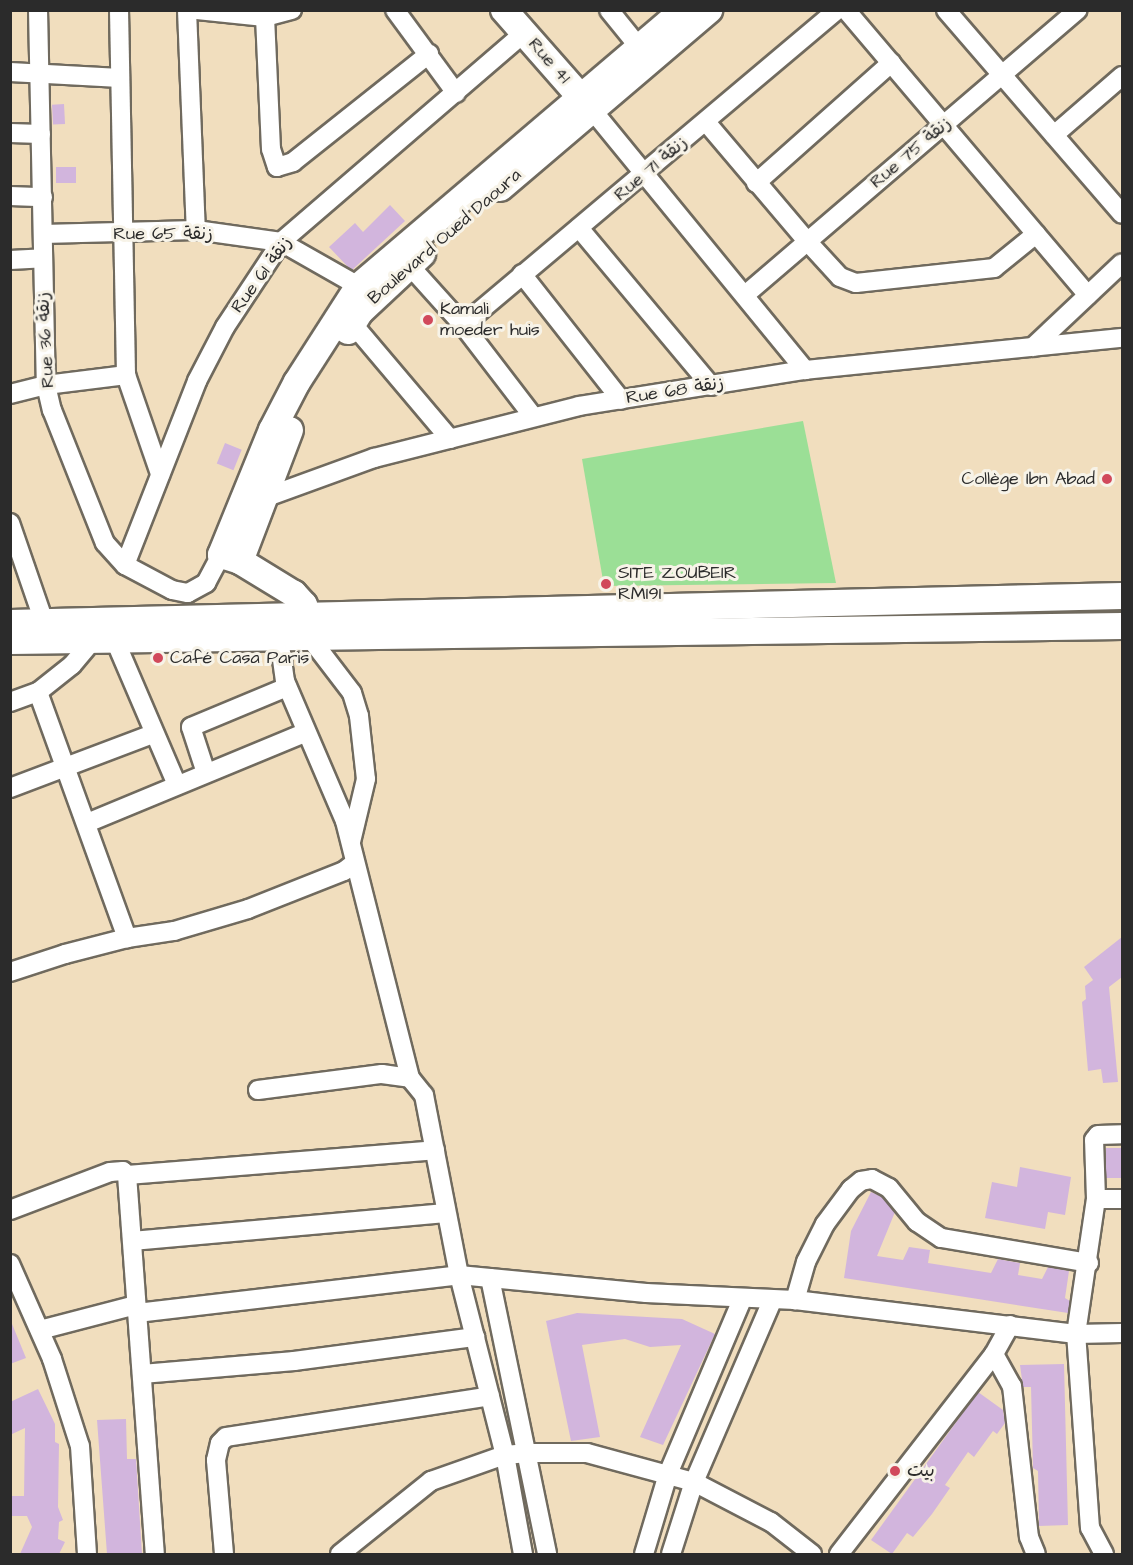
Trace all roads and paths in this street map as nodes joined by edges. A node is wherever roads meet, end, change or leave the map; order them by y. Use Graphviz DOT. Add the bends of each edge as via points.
graph roads {
  1 [pos="38,10"];
  2 [pos="119,10"];
  3 [pos="187,10"];
  4 [pos="197,10"];
  5 [pos="395,10"];
  6 [pos="504,10"];
  7 [pos="609,10"];
  8 [pos="683,10"];
  9 [pos="709,10"];
  10 [pos="837,10"];
  11 [pos="846,10"];
  12 [pos="1077,10"];
  13 [pos="951,12"];
  14 [pos="279,13"];
  15 [pos="524,33"];
  16 [pos="639,47"];
  17 [pos="429,54"];
  18 [pos="891,63"];
  19 [pos="10,72"];
  20 [pos="39,74"];
  21 [pos="1003,76"];
  22 [pos="1122,76"];
  23 [pos="120,78"];
  24 [pos="456,93"];
  25 [pos="586,104"];
  26 [pos="706,122"];
  27 [pos="944,125"];
  28 [pos="10,134"];
  29 [pos="41,134"];
  30 [pos="1054,135"];
  31 [pos="643,177"];
  32 [pos="756,183"];
  33 [pos="10,196"];
  34 [pos="43,197"];
  35 [pos="1122,214"];
  36 [pos="579,228"];
  37 [pos="196,230"];
  38 [pos="43,234"];
  39 [pos="123,234"];
  40 [pos="1036,234"];
  41 [pos="806,240"];
  42 [pos="281,242"];
  43 [pos="43,258"];
  44 [pos="10,260"];
  45 [pos="1122,263"];
  46 [pos="409,265"];
  47 [pos="522,274"];
  48 [pos="367,291"];
  49 [pos="745,295"];
  50 [pos="1088,295"];
  51 [pos="352,323"];
  52 [pos="463,325"];
  53 [pos="1122,338"];
  54 [pos="1033,347"];
  55 [pos="805,370"];
  56 [pos="126,375"];
  57 [pos="46,385"];
  58 [pos="711,386"];
  59 [pos="10,394"];
  60 [pos="621,400"];
  61 [pos="532,415"];
  62 [pos="450,439"];
  63 [pos="160,474"];
  64 [pos="251,501"];
  65 [pos="12,530"];
  66 [pos="230,558"];
  67 [pos="124,565"];
  68 [pos="1122,596"];
  69 [pos="44,622"];
  70 [pos="10,623"];
  71 [pos="1122,626"];
  72 [pos="309,627"];
  73 [pos="279,638"];
  74 [pos="104,639"];
  75 [pos="10,641"];
  76 [pos="287,687"];
  77 [pos="38,692"];
  78 [pos="10,702"];
  79 [pos="304,733"];
  80 [pos="153,734"];
  81 [pos="66,767"];
  82 [pos="206,773"];
  83 [pos="177,785"];
  84 [pos="10,788"];
  85 [pos="87,823"];
  86 [pos="351,844"];
  87 [pos="353,864"];
  88 [pos="127,938"];
  89 [pos="10,972"];
  90 [pos="410,1078"];
  91 [pos="258,1090"];
  92 [pos="1122,1134"];
  93 [pos="435,1150"];
  94 [pos="128,1175"];
  95 [pos="1096,1199"];
  96 [pos="1122,1199"];
  97 [pos="10,1210"];
  98 [pos="446,1213"];
  99 [pos="132,1241"];
  100 [pos="1089,1263"];
  101 [pos="10,1264"];
  102 [pos="459,1275"];
  103 [pos="490,1278"];
  104 [pos="742,1300"];
  105 [pos="795,1300"];
  106 [pos="771,1301"];
  107 [pos="137,1309"];
  108 [pos="1010,1324"];
  109 [pos="40,1330"];
  110 [pos="1122,1333"];
  111 [pos="1076,1334"];
  112 [pos="475,1337"];
  113 [pos="994,1354"];
  114 [pos="142,1374"];
  115 [pos="490,1396"];
  116 [pos="528,1453"];
  117 [pos="505,1455"];
  118 [pos="668,1474"];
  119 [pos="694,1482"];
  120 [pos="87,1554"];
  121 [pos="155,1554"];
  122 [pos="224,1554"];
  123 [pos="340,1554"];
  124 [pos="523,1554"];
  125 [pos="547,1554"];
  126 [pos="644,1554"];
  127 [pos="671,1554"];
  128 [pos="812,1554"];
  129 [pos="839,1554"];
  130 [pos="1036,1554"];
  131 [pos="1104,1554"];
  1 -- 20 [label="street, Rue 36 زنقة"];
  2 -- 23 [label="street"];
  3 -- 37 [label="street"];
  4 -- 14 [label="street"];
  5 -- 17 [label="street"];
  6 -- 15 [label="main road, Rue 41"];
  7 -- 16 [label="street"];
  8 -- 16 [label="main road, Boulevard Oued Daoura"];
  9 -- 25 [label="main road, Boulevard Oued Daoura"];
  10 -- 26 [label="street, Rue 71 زنقة"];
  11 -- 18 [label="street"];
  12 -- 21 [label="street, Rue 75 زنقة"];
  13 -- 21 [label="street"];
  14 -- 17 [label="street" via="271,149 277,167 293,162"];
  15 -- 24 [label="street, Rue 61 زنقة"];
  15 -- 25 [label="main road, Rue 41"];
  16 -- 25 [label="main road, Boulevard Oued Daoura"];
  17 -- 24 [label="street"];
  18 -- 27 [label="street"];
  18 -- 32 [label="street"];
  19 -- 20 [label="street"];
  20 -- 23 [label="street"];
  20 -- 29 [label="street, Rue 36 زنقة"];
  21 -- 27 [label="street, Rue 75 زنقة"];
  21 -- 30 [label="street"];
  22 -- 30 [label="street"];
  23 -- 39 [label="street"];
  24 -- 42 [label="street, Rue 61 زنقة"];
  25 -- 31 [label="street"];
  25 -- 46 [label="main road, Boulevard Oued Daoura"];
  25 -- 48 [label="main road, Boulevard Oued Daoura"];
  26 -- 31 [label="street, Rue 71 زنقة"];
  26 -- 32 [label="street"];
  27 -- 40 [label="street"];
  27 -- 41 [label="street, Rue 75 زنقة"];
  28 -- 29 [label="street"];
  29 -- 34 [label="street, Rue 36 زنقة"];
  30 -- 35 [label="street"];
  31 -- 36 [label="street, Rue 71 زنقة"];
  31 -- 49 [label="street"];
  32 -- 41 [label="street"];
  33 -- 34 [label="street"];
  34 -- 38 [label="street, Rue 36 زنقة"];
  36 -- 47 [label="street, Rue 71 زنقة"];
  36 -- 58 [label="street"];
  37 -- 39 [label="street, Rue 65 زنقة"];
  37 -- 42 [label="street, Rue 65 زنقة"];
  38 -- 39 [label="street, Rue 65 زنقة"];
  38 -- 43 [label="street, Rue 36 زنقة"];
  39 -- 56 [label="street"];
  40 -- 41 [label="street" via="994,268 873,284 856,284 840,277"];
  40 -- 50 [label="street"];
  41 -- 49 [label="street, Rue 75 زنقة"];
  42 -- 48 [label="street, Rue 65 زنقة"];
  42 -- 63 [label="street, Rue 61 زنقة" via="225,327 197,381"];
  43 -- 44 [label="street"];
  43 -- 57 [label="street, Rue 36 زنقة"];
  45 -- 50 [label="street"];
  46 -- 48 [label="main road, Boulevard Oued Daoura"];
  46 -- 52 [label="street"];
  47 -- 52 [label="street, Rue 71 زنقة"];
  47 -- 60 [label="street"];
  48 -- 51 [label="main road, Boulevard Oued Daoura"];
  48 -- 64 [label="main road, Boulevard Oued Daoura" via="297,382"];
  49 -- 55 [label="street"];
  50 -- 54 [label="street"];
  51 -- 62 [label="street"];
  51 -- 64 [label="main road, Boulevard Oued Daoura"];
  52 -- 61 [label="street"];
  53 -- 54 [label="street, Rue 68 زنقة"];
  54 -- 55 [label="street, Rue 68 زنقة"];
  55 -- 58 [label="street, Rue 68 زنقة"];
  56 -- 57 [label="street"];
  56 -- 63 [label="street"];
  57 -- 59 [label="street"];
  57 -- 67 [label="street, Rue 36 زنقة" via="105,543"];
  58 -- 60 [label="street, Rue 68 زنقة"];
  60 -- 61 [label="street, Rue 68 زنقة"];
  61 -- 62 [label="street, Rue 68 زنقة"];
  62 -- 64 [label="street, Rue 68 زنقة" via="374,458"];
  63 -- 67 [label="street, Rue 61 زنقة"];
  64 -- 66 [label="main road, Boulevard Oued Daoura"];
  65 -- 69 [label="street"];
  66 -- 67 [label="street, Rue 36 زنقة" via="206,583 188,593 172,590"];
  66 -- 72 [label="main road" via="294,594"];
  68 -- 72 [label="main road"];
  69 -- 70 [label="main road"];
  69 -- 72 [label="main road"];
  71 -- 72 [label="main road"];
  72 -- 73 [label="main road"];
  72 -- 86 [label="street" via="352,693 359,717 366,779"];
  73 -- 74 [label="main road"];
  73 -- 76 [label="street"];
  74 -- 75 [label="main road"];
  74 -- 77 [label="street"];
  74 -- 80 [label="street"];
  76 -- 79 [label="street"];
  76 -- 82 [label="street" via="191,727"];
  77 -- 78 [label="street"];
  77 -- 81 [label="street"];
  79 -- 82 [label="street"];
  79 -- 86 [label="street" via="328,780"];
  80 -- 81 [label="street"];
  80 -- 83 [label="street"];
  81 -- 84 [label="street"];
  81 -- 85 [label="street"];
  82 -- 83 [label="street"];
  83 -- 85 [label="street"];
  85 -- 88 [label="street"];
  86 -- 87 [label="street"];
  87 -- 88 [label="street" via="344,872 248,909 174,931"];
  87 -- 90 [label="street"];
  88 -- 89 [label="street"];
  90 -- 91 [label="street" via="382,1074"];
  90 -- 93 [label="street" via="424,1095"];
  92 -- 95 [label="street" via="1098,1135 1094,1140"];
  93 -- 94 [label="street"];
  93 -- 98 [label="street"];
  94 -- 97 [label="street" via="123,1171 110,1172"];
  94 -- 99 [label="street"];
  95 -- 96 [label="street"];
  95 -- 100 [label="street"];
  98 -- 99 [label="street"];
  98 -- 102 [label="street"];
  99 -- 107 [label="street"];
  100 -- 105 [label="street" via="941,1238 917,1222 889,1188 872,1179 851,1189 825,1224 806,1262"];
  100 -- 111 [label="street"];
  101 -- 109 [label="street"];
  102 -- 103 [label="street"];
  102 -- 107 [label="street"];
  102 -- 112 [label="street"];
  103 -- 104 [label="street"];
  103 -- 116 [label="street"];
  104 -- 106 [label="street"];
  104 -- 118 [label="street"];
  105 -- 106 [label="street"];
  105 -- 108 [label="street"];
  106 -- 119 [label="street"];
  107 -- 109 [label="street"];
  107 -- 114 [label="street"];
  108 -- 111 [label="street"];
  108 -- 113 [label="street"];
  109 -- 120 [label="street" via="80,1446"];
  110 -- 111 [label="street"];
  111 -- 131 [label="street" via="1090,1528"];
  112 -- 114 [label="street" via="294,1361"];
  112 -- 115 [label="street"];
  113 -- 129 [label="street"];
  113 -- 130 [label="street" via="1011,1386 1029,1537"];
  114 -- 121 [label="street"];
  115 -- 117 [label="street"];
  115 -- 122 [label="street" via="226,1437 220,1443 216,1460"];
  116 -- 117 [label="street"];
  116 -- 118 [label="street" via="588,1453"];
  116 -- 125 [label="street"];
  117 -- 123 [label="street" via="431,1481"];
  117 -- 124 [label="street"];
  118 -- 119 [label="street"];
  118 -- 126 [label="street"];
  119 -- 127 [label="street"];
  119 -- 128 [label="street" via="771,1522"];
}
